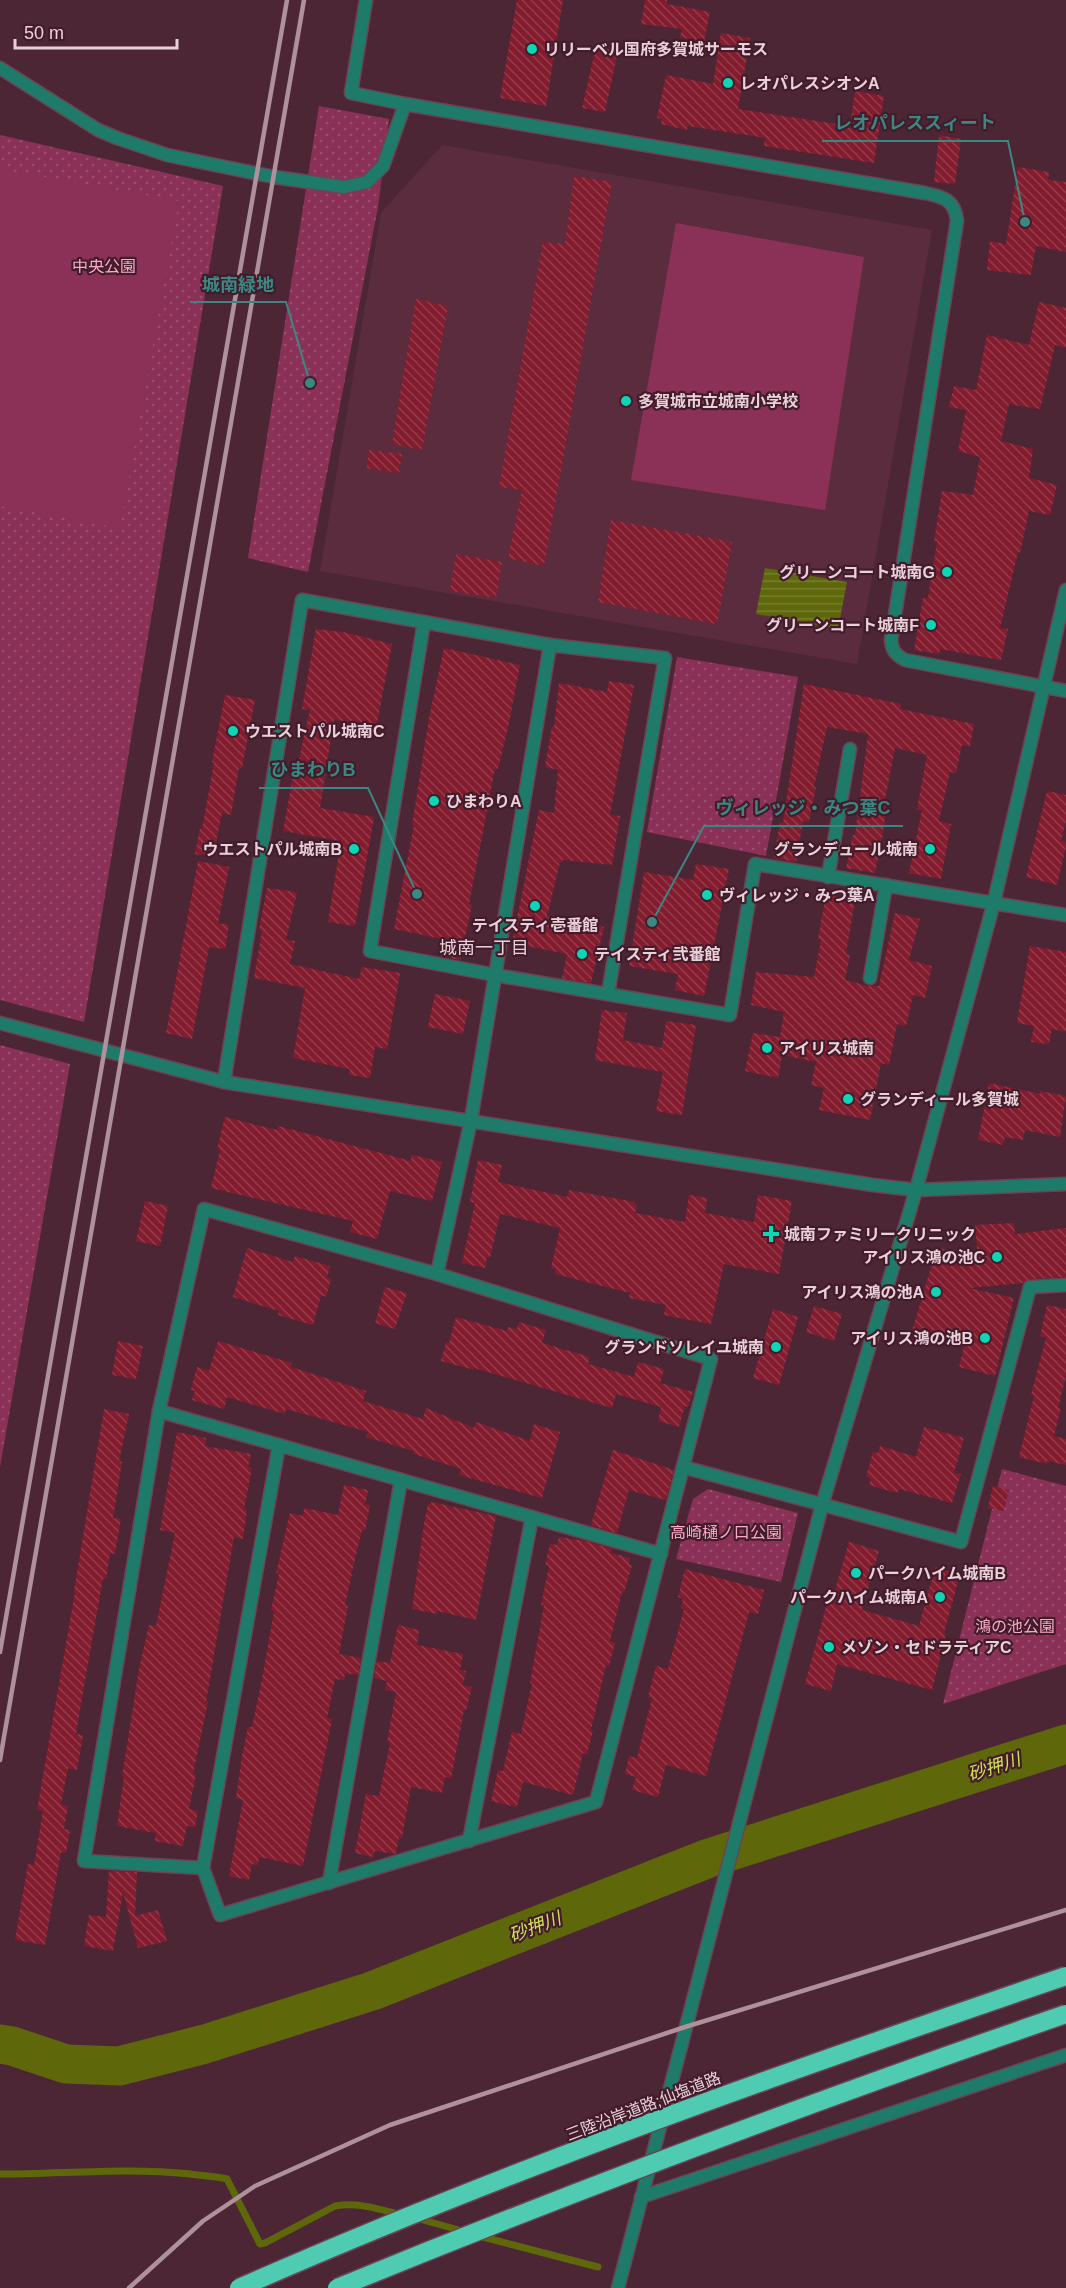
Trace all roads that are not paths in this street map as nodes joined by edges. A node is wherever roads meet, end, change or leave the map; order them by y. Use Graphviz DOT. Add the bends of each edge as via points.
graph roads {
  1 [pos="366,0"];
  2 [pos="0,68"];
  3 [pos="405,104"];
  4 [pos="1066,590"];
  5 [pos="424,622"];
  6 [pos="550,645"];
  7 [pos="1043,687"];
  8 [pos="1066,692"];
  9 [pos="850,749"];
  10 [pos="828,877"];
  11 [pos="886,885"];
  12 [pos="994,902"];
  13 [pos="1066,915"];
  14 [pos="495,975"];
  15 [pos="870,978"];
  16 [pos="608,994"];
  17 [pos="0,1023"];
  18 [pos="224,1082"];
  19 [pos="471,1120"];
  20 [pos="1066,1184"];
  21 [pos="916,1190"];
  22 [pos="437,1274"];
  23 [pos="1066,1285"];
  24 [pos="159,1411"];
  25 [pos="279,1445"];
  26 [pos="683,1467"];
  27 [pos="400,1480"];
  28 [pos="822,1505"];
  29 [pos="532,1517"];
  30 [pos="661,1554"];
  31 [pos="469,1841"];
  32 [pos="203,1868"];
  33 [pos="329,1883"];
  34 [pos="1066,1976"];
  35 [pos="1066,2014"];
  36 [pos="1066,2055"];
  37 [pos="641,2196"];
  38 [pos="239,2288"];
  39 [pos="338,2288"];
  40 [pos="618,2288"];
  1 -- 3 [label="street" via="351,93"];
  2 -- 3 [label="street" via="117,138 167,154 344,187 367,182 383,166"];
  3 -- 7 [label="street" via="925,193 951,202 957,221 891,648 905,660"];
  4 -- 7 [label="street"];
  5 -- 6 [label="street"];
  5 -- 14 [label="street" via="370,951"];
  5 -- 18 [label="street" via="302,600"];
  6 -- 14 [label="street"];
  6 -- 16 [label="street" via="665,658"];
  7 -- 8 [label="street"];
  7 -- 12 [label="street"];
  9 -- 10 [label="street"];
  10 -- 11 [label="street"];
  10 -- 16 [label="street" via="755,864 730,1014"];
  11 -- 12 [label="street"];
  11 -- 15 [label="street"];
  12 -- 13 [label="street"];
  12 -- 21 [label="street"];
  14 -- 16 [label="street"];
  14 -- 19 [label="street"];
  17 -- 18 [label="street"];
  18 -- 19 [label="street"];
  19 -- 21 [label="street"];
  19 -- 22 [label="street"];
  20 -- 21 [label="street"];
  21 -- 28 [label="street"];
  22 -- 24 [label="street" via="204,1209"];
  22 -- 26 [label="street" via="711,1359"];
  23 -- 28 [label="street" via="1030,1287 961,1542"];
  24 -- 25 [label="street"];
  24 -- 32 [label="street" via="84,1861"];
  25 -- 27 [label="street"];
  25 -- 32 [label="street"];
  26 -- 28 [label="street"];
  26 -- 30 [label="street"];
  27 -- 29 [label="street"];
  27 -- 33 [label="street"];
  28 -- 37 [label="street"];
  29 -- 30 [label="street"];
  29 -- 31 [label="street"];
  30 -- 31 [label="street" via="597,1802"];
  31 -- 33 [label="street"];
  32 -- 33 [label="street" via="220,1915"];
  34 -- 38 [label="highway, 三陸沿岸道路;仙塩道路, bridge" via="721,2096"];
  35 -- 39 [label="highway, bridge" via="605,2180"];
  36 -- 37 [label="street"];
  37 -- 40 [label="street"];
}
